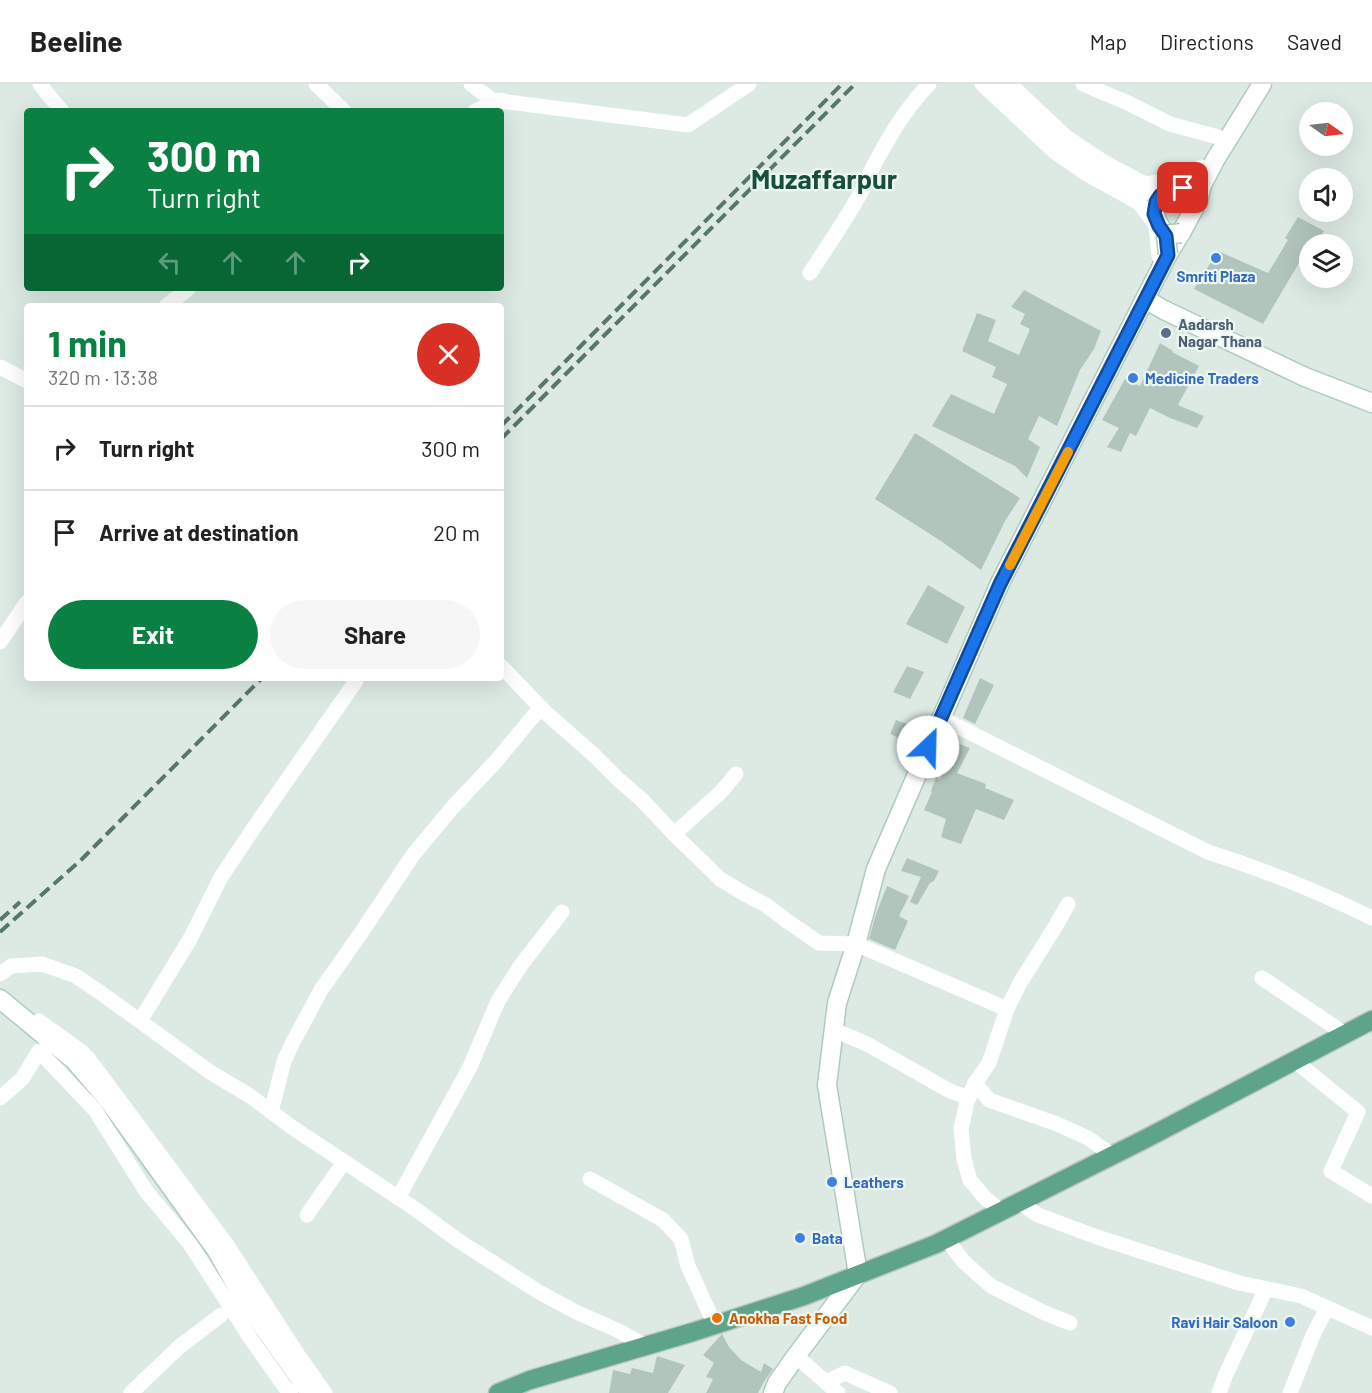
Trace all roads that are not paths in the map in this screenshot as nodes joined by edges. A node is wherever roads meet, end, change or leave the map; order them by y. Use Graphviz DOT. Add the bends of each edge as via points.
graph roads {
  1 [pos="40,84"];
  2 [pos="316,84"];
  3 [pos="471,84"];
  4 [pos="749,84"];
  5 [pos="929,84"];
  6 [pos="982,84"];
  7 [pos="996,84"];
  8 [pos="1010,84"];
  9 [pos="1083,84"];
  10 [pos="1249,84"];
  11 [pos="1262,84"];
  12 [pos="1274,84"];
  13 [pos="501,100"];
  14 [pos="60,108"];
  15 [pos="341,108"];
  16 [pos="482,108"];
  17 [pos="1218,137"];
  18 [pos="1200,184"];
  19 [pos="1176,188"];
  20 [pos="1142,191"];
  21 [pos="1154,214"];
  22 [pos="1174,234"];
  23 [pos="1163,255"];
  24 [pos="810,273"];
  25 [pos="184,291"];
  26 [pos="170,303"];
  27 [pos="1152,303"];
  28 [pos="0,367"];
  29 [pos="24,379"];
  30 [pos="1372,403"];
  31 [pos="24,606"];
  32 [pos="0,642"];
  33 [pos="504,669"];
  34 [pos="356,681"];
  35 [pos="541,708"];
  36 [pos="951,723"];
  37 [pos="736,774"];
  38 [pos="903,804"];
  39 [pos="674,834"];
  40 [pos="1068,904"];
  41 [pos="562,912"];
  42 [pos="1372,918"];
  43 [pos="856,944"];
  44 [pos="0,974"];
  45 [pos="1262,978"];
  46 [pos="0,993"];
  47 [pos="0,999"];
  48 [pos="1008,1009"];
  49 [pos="1372,1020"];
  50 [pos="140,1021"];
  51 [pos="834,1030"];
  52 [pos="1345,1034"];
  53 [pos="1295,1060"];
  54 [pos="975,1083"];
  55 [pos="0,1098"];
  56 [pos="969,1098"];
  57 [pos="271,1112"];
  58 [pos="1112,1155"];
  59 [pos="344,1162"];
  60 [pos="590,1179"];
  61 [pos="1372,1196"];
  62 [pos="398,1198"];
  63 [pos="1019,1202"];
  64 [pos="1001,1211"];
  65 [pos="307,1215"];
  66 [pos="946,1238"];
  67 [pos="858,1274"];
  68 [pos="1266,1289"];
  69 [pos="1326,1308"];
  70 [pos="221,1315"];
  71 [pos="1070,1323"];
  72 [pos="715,1325"];
  73 [pos="1372,1328"];
  74 [pos="645,1346"];
  75 [pos="796,1356"];
  76 [pos="826,1382"];
  77 [pos="131,1393"];
  78 [pos="291,1393"];
  79 [pos="310,1393"];
  80 [pos="325,1393"];
  81 [pos="498,1393"];
  82 [pos="773,1393"];
  83 [pos="838,1393"];
  84 [pos="890,1393"];
  85 [pos="1219,1393"];
  86 [pos="1290,1393"];
  1 -- 14 [label="street"];
  2 -- 15 [label="street"];
  3 -- 13 [label="street" via="492,100"];
  4 -- 13 [label="street" via="688,125"];
  5 -- 24 [label="street" via="895,128 857,201"];
  6 -- 23 [label="street" via="1055,152 1139,203 1156,225"];
  7 -- 20 [label="main road" via="1064,148"];
  8 -- 18 [label="street" via="1066,137 1107,164 1145,184 1175,180"];
  9 -- 17 [label="street" via="1170,124"];
  10 -- 17 [label="main road"];
  11 -- 18 [label="main road"];
  12 -- 27 [label="main road" via="1241,135"];
  13 -- 16 [label="street"];
  17 -- 18 [label="main road"];
  18 -- 19 [label="main road, bridge" via="1193,193"];
  18 -- 22 [label="main road"];
  18 -- 23 [label="main road"];
  19 -- 20 [label="main road"];
  19 -- 21 [label="main road" via="1160,196"];
  20 -- 21 [label="main road"];
  21 -- 22 [label="main road" via="1159,226"];
  22 -- 23 [label="main road, bridge"];
  23 -- 38 [label="main road" via="1000,584"];
  25 -- 26 [label="street"];
  27 -- 30 [label="main road" via="1305,376"];
  27 -- 36 [label="main road" via="1005,591"];
  28 -- 29 [label="street"];
  31 -- 32 [label="street"];
  33 -- 35 [label="street"];
  34 -- 50 [label="street" via="220,877 190,939"];
  35 -- 39 [label="street"];
  35 -- 57 [label="street" via="412,855 321,990 284,1061"];
  36 -- 38 [label="main road" via="917,796"];
  36 -- 42 [label="street" via="1208,852 1279,876"];
  37 -- 39 [label="street"];
  38 -- 43 [label="main road" via="876,869"];
  39 -- 43 [label="street" via="720,879 766,905 819,943"];
  40 -- 48 [label="street"];
  41 -- 62 [label="street" via="498,1001 470,1067"];
  43 -- 48 [label="street"];
  43 -- 51 [label="main road" via="837,1003"];
  44 -- 50 [label="street" via="11,966 42,964 76,976"];
  45 -- 52 [label="street"];
  46 -- 80 [label="street" via="88,1058 227,1245"];
  47 -- 79 [label="main road" via="74,1060 109,1101 217,1251 246,1303"];
  48 -- 54 [label="street" via="989,1063"];
  49 -- 52 [label="main road"];
  50 -- 57 [label="street"];
  51 -- 56 [label="street"];
  51 -- 67 [label="main road" via="827,1085"];
  52 -- 53 [label="main road"];
  53 -- 58 [label="main road"];
  53 -- 61 [label="street" via="1358,1112 1332,1171"];
  54 -- 56 [label="street"];
  54 -- 58 [label="street" via="989,1100 1058,1124"];
  55 -- 78 [label="street" via="22,1079 39,1051 95,1110 146,1191 190,1244"];
  56 -- 64 [label="street" via="961,1129 964,1159 970,1180"];
  57 -- 59 [label="street"];
  58 -- 63 [label="main road"];
  59 -- 62 [label="street"];
  59 -- 65 [label="street"];
  60 -- 72 [label="street" via="663,1220 681,1239 688,1266"];
  62 -- 74 [label="street" via="539,1292"];
  63 -- 64 [label="main road"];
  63 -- 68 [label="street" via="1038,1215 1077,1230"];
  64 -- 66 [label="main road"];
  66 -- 67 [label="main road"];
  66 -- 71 [label="street" via="963,1261 991,1286"];
  67 -- 72 [label="main road"];
  67 -- 75 [label="main road"];
  68 -- 69 [label="street" via="1301,1296"];
  68 -- 85 [label="street"];
  69 -- 73 [label="street"];
  69 -- 86 [label="street"];
  70 -- 77 [label="street" via="179,1347"];
  72 -- 74 [label="main road"];
  74 -- 81 [label="main road"];
  75 -- 76 [label="street"];
  75 -- 82 [label="main road"];
  76 -- 83 [label="street"];
  76 -- 84 [label="street" via="845,1373"];
}
